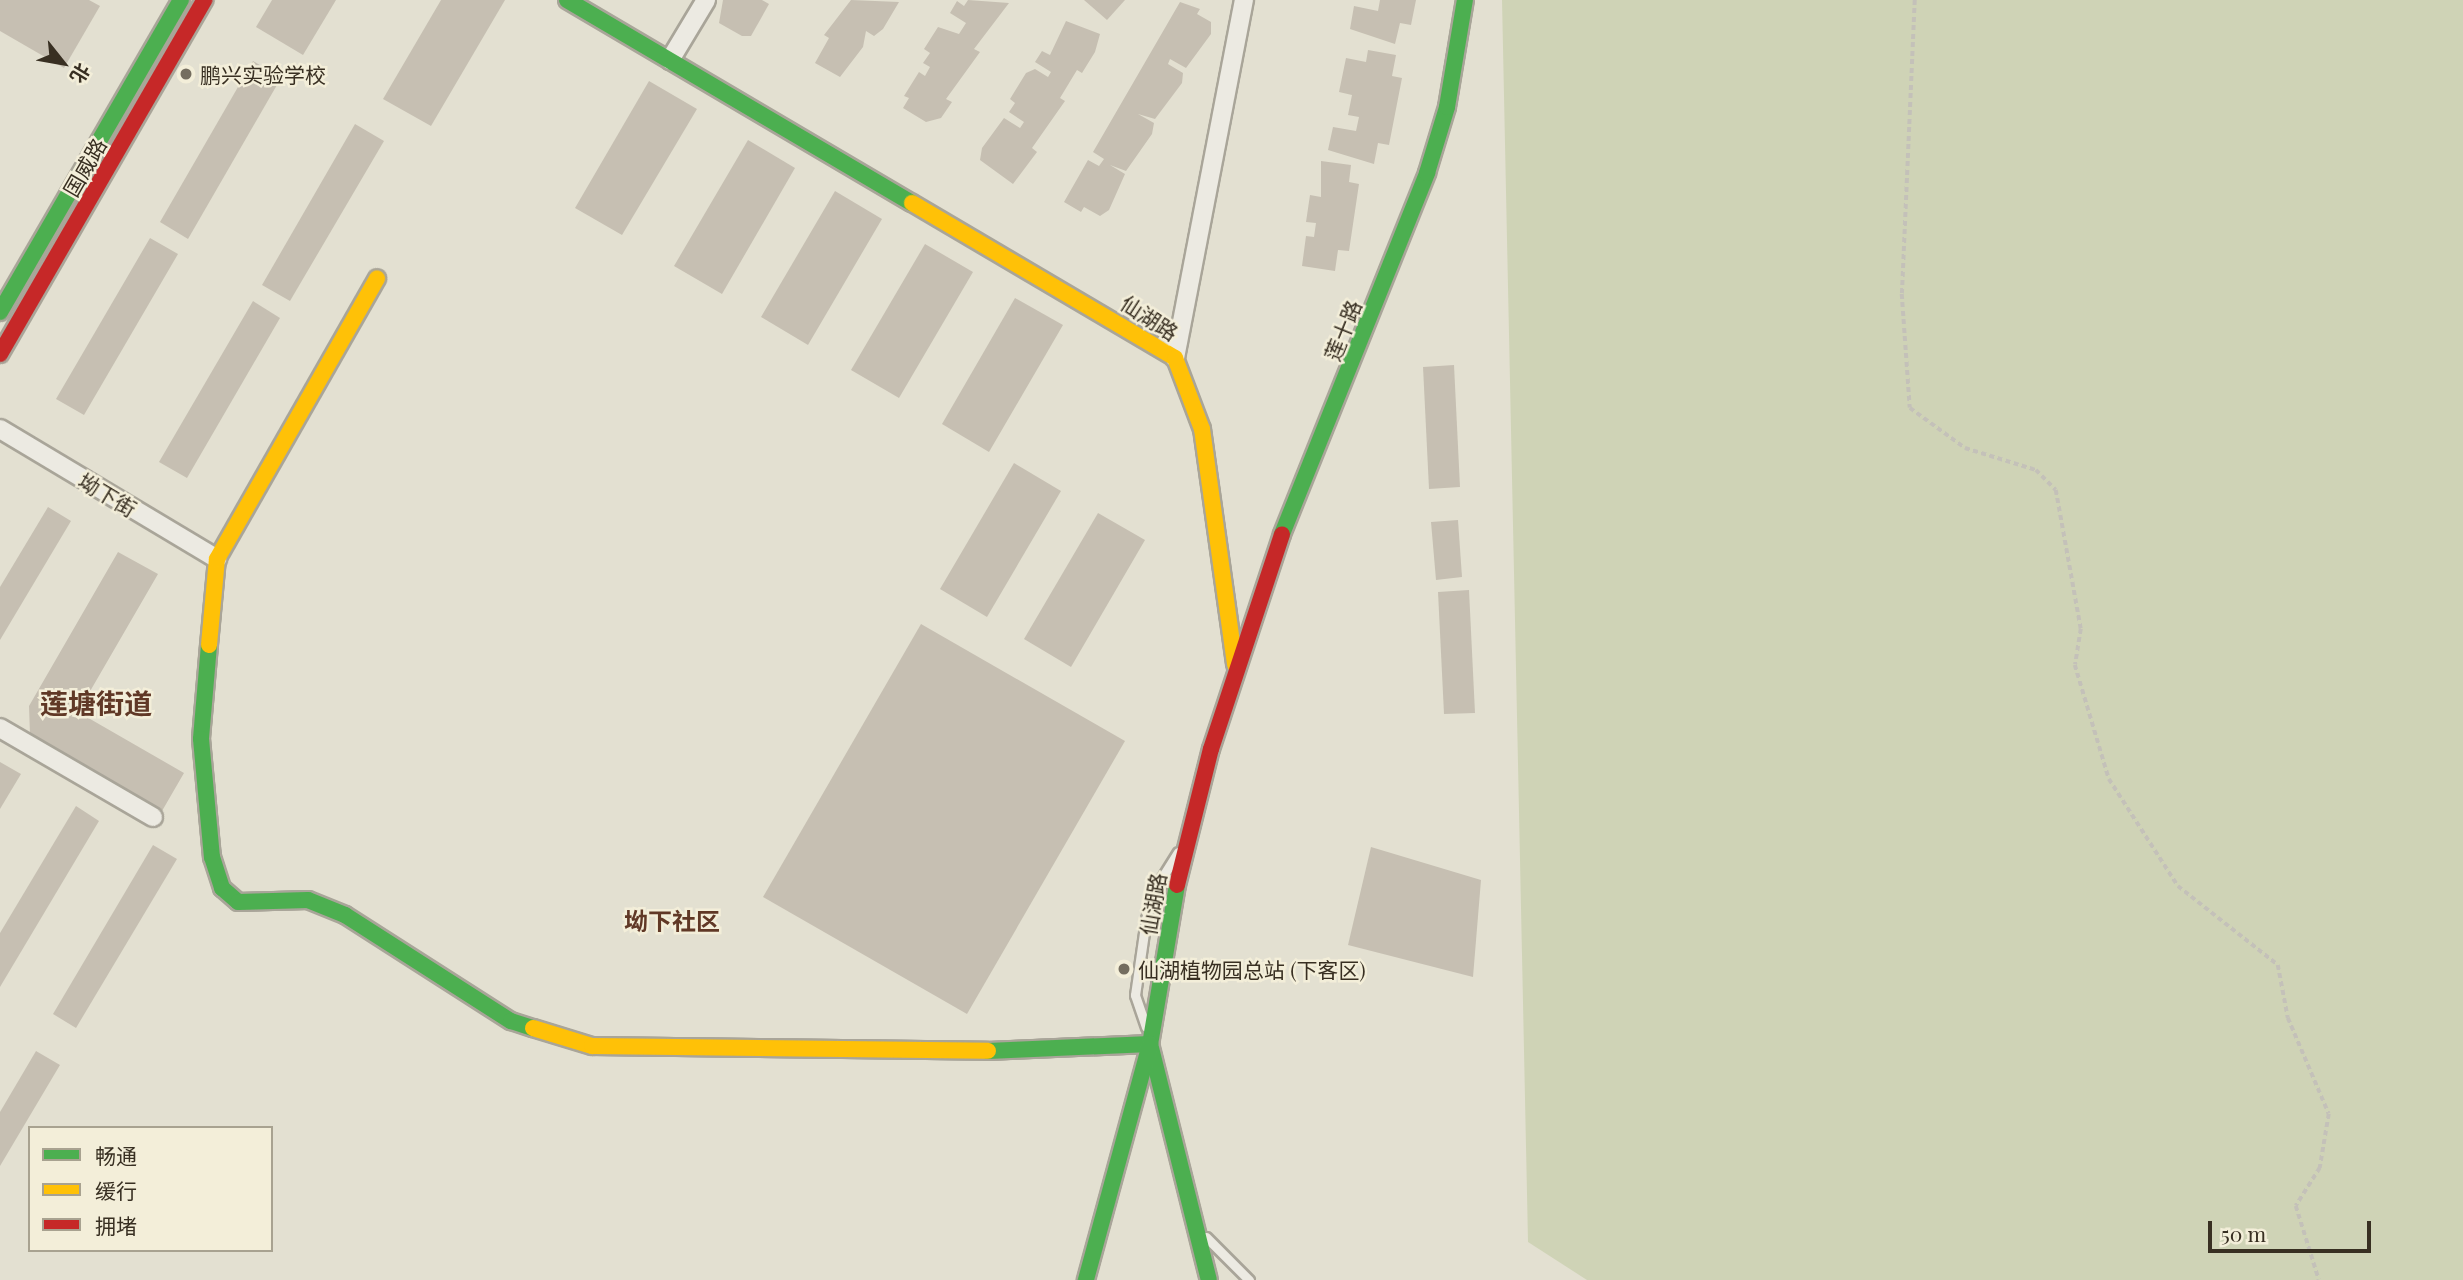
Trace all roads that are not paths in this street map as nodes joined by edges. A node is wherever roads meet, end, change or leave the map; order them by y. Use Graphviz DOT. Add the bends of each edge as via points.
graph roads {
  1 [pos="181,0"];
  2 [pos="204,0"];
  3 [pos="567,0"];
  4 [pos="705,0"];
  5 [pos="1244,0"];
  6 [pos="1465,0"];
  7 [pos="670,60"];
  8 [pos="377,278"];
  9 [pos="0,312"];
  10 [pos="0,354"];
  11 [pos="1174,358"];
  12 [pos="0,429"];
  13 [pos="217,559"];
  14 [pos="1236,669"];
  15 [pos="0,728"];
  16 [pos="153,817"];
  17 [pos="1185,842"];
  18 [pos="1150,1044"];
  19 [pos="1194,1223"];
  20 [pos="1086,1280"];
  21 [pos="1209,1280"];
  22 [pos="1249,1280"];
  1 -- 9 [label="street, 国威路"];
  2 -- 10 [label="street, 国威路"];
  3 -- 7 [label="street, 仙湖路"];
  4 -- 7 [label="street"];
  5 -- 11 [label="street"];
  6 -- 14 [label="street, 莲十路" via="1447,107 1427,173 1287,518"];
  7 -- 11 [label="street, 仙湖路"];
  8 -- 13 [label="street"];
  11 -- 14 [label="street, 仙湖路" via="1202,429"];
  12 -- 13 [label="street, 坳下街"];
  13 -- 18 [label="street" via="201,739 212,857 222,888 238,902 308,900 345,915 511,1021 592,1046 961,1051"];
  14 -- 17 [label="street, 仙湖路"];
  15 -- 16 [label="street"];
  17 -- 18 [label="street, 仙湖路"];
  17 -- 18 [label="lane" via="1165,867 1146,919 1135,995"];
  18 -- 19 [label="street, 仙湖路"];
  18 -- 20 [label="street, 仙湖路"];
  19 -- 21 [label="street, 仙湖路"];
  19 -- 22 [label="lane"];
}
